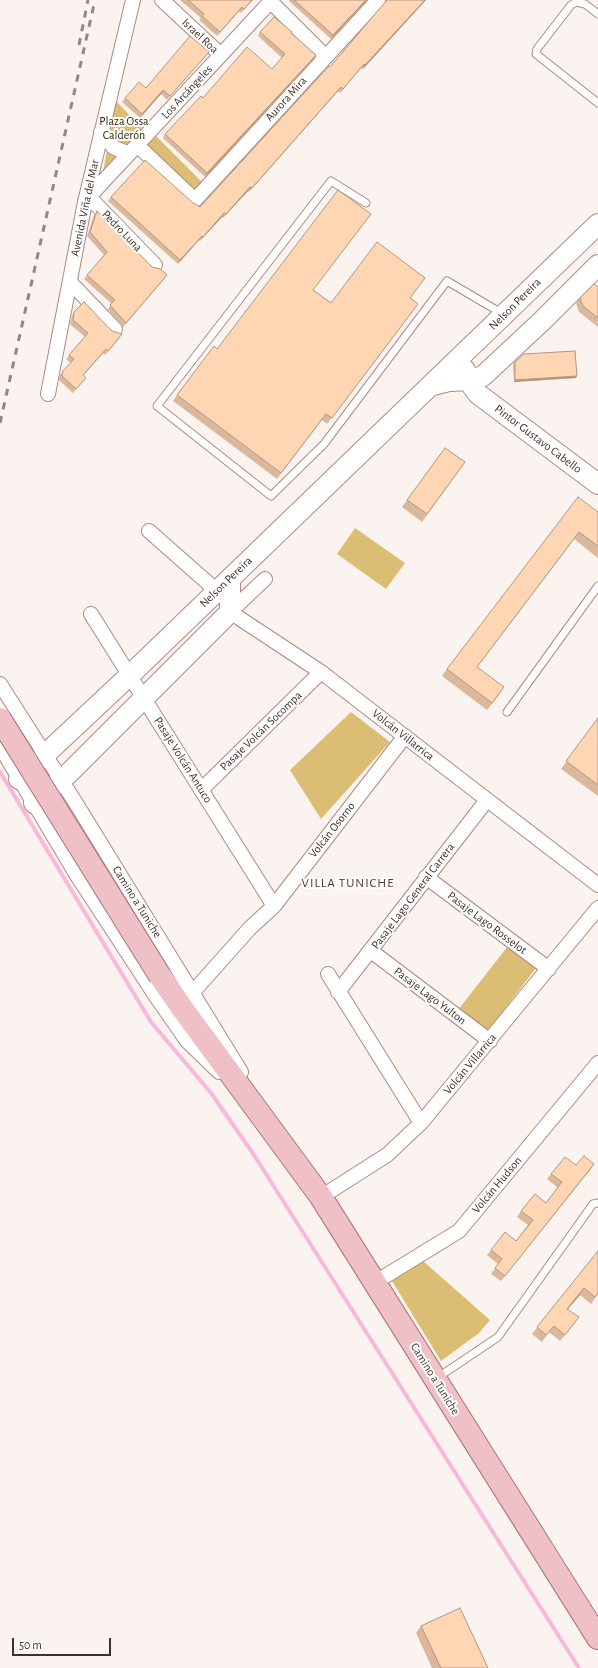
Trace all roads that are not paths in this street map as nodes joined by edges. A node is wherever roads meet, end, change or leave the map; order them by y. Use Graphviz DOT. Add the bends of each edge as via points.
graph roads {
  1 [pos="133,0"];
  2 [pos="162,0"];
  3 [pos="378,0"];
  4 [pos="271,1"];
  5 [pos="598,14"];
  6 [pos="221,55"];
  7 [pos="325,56"];
  8 [pos="598,103"];
  9 [pos="101,132"];
  10 [pos="133,150"];
  11 [pos="87,199"];
  12 [pos="366,204"];
  13 [pos="598,224"];
  14 [pos="155,265"];
  15 [pos="598,265"];
  16 [pos="70,282"];
  17 [pos="523,296"];
  18 [pos="499,321"];
  19 [pos="542,321"];
  20 [pos="115,329"];
  21 [pos="514,347"];
  22 [pos="466,352"];
  23 [pos="433,384"];
  24 [pos="473,387"];
  25 [pos="48,394"];
  26 [pos="598,484"];
  27 [pos="149,531"];
  28 [pos="265,579"];
  29 [pos="223,585"];
  30 [pos="598,586"];
  31 [pos="230,612"];
  32 [pos="91,614"];
  33 [pos="321,672"];
  34 [pos="130,675"];
  35 [pos="0,684"];
  36 [pos="144,699"];
  37 [pos="507,712"];
  38 [pos="0,719"];
  39 [pos="405,736"];
  40 [pos="0,746"];
  41 [pos="46,755"];
  42 [pos="19,779"];
  43 [pos="61,780"];
  44 [pos="201,790"];
  45 [pos="487,800"];
  46 [pos="34,803"];
  47 [pos="426,877"];
  48 [pos="598,885"];
  49 [pos="274,906"];
  50 [pos="598,908"];
  51 [pos="371,951"];
  52 [pos="549,969"];
  53 [pos="328,974"];
  54 [pos="193,992"];
  55 [pos="338,992"];
  56 [pos="490,1041"];
  57 [pos="598,1062"];
  58 [pos="252,1103"];
  59 [pos="421,1123"];
  60 [pos="267,1124"];
  61 [pos="320,1197"];
  62 [pos="598,1203"];
  63 [pos="374,1283"];
  64 [pos="435,1380"];
  65 [pos="596,1631"];
  1 -- 9 [label="street, Avenida Viña del Mar"];
  2 -- 6 [label="street, Israel Roa"];
  3 -- 7 [label="street, Aurora Mira"];
  4 -- 6 [label="street, Los Arcángeles"];
  4 -- 7 [label="street"];
  5 -- 8 [label="lane" via="585,4 576,2 566,11 537,49 536,54"];
  6 -- 10 [label="street, Los Arcángeles"];
  7 -- 10 [label="street, Aurora Mira" via="195,200"];
  9 -- 10 [label="street" via="113,147"];
  9 -- 11 [label="street, Avenida Viña del Mar"];
  10 -- 11 [label="street, Los Arcángeles"];
  11 -- 14 [label="street, Pedro Luna"];
  11 -- 16 [label="street, Avenida Viña del Mar"];
  12 -- 18 [label="lane" via="331,181 157,406 271,496 324,444 448,281"];
  13 -- 17 [label="street, Nelson Pereira"];
  15 -- 19 [label="street"];
  16 -- 20 [label="street"];
  16 -- 25 [label="street, Avenida Viña del Mar"];
  17 -- 18 [label="street, Nelson Pereira"];
  17 -- 19 [label="street" via="523,309 526,314"];
  18 -- 21 [label="street" via="510,334"];
  18 -- 22 [label="street, Nelson Pereira"];
  19 -- 21 [label="street"];
  21 -- 24 [label="street"];
  22 -- 23 [label="street, Nelson Pereira"];
  22 -- 24 [label="street" via="464,367"];
  23 -- 24 [label="street" via="449,381"];
  23 -- 29 [label="street, Nelson Pereira"];
  24 -- 26 [label="street, Pintor Gustavo Cabello"];
  27 -- 29 [label="street"];
  28 -- 31 [label="street, Nelson Pereira"];
  29 -- 31 [label="street"];
  29 -- 34 [label="street, Nelson Pereira"];
  30 -- 37 [label="lane"];
  31 -- 33 [label="street, Volcán Villarrica"];
  31 -- 36 [label="street, Nelson Pereira"];
  32 -- 34 [label="street, Pasaje Volcán Antuco"];
  33 -- 39 [label="street, Volcán Villarrica"];
  33 -- 44 [label="street, Pasaje Volcán Socompa"];
  34 -- 36 [label="street, Pasaje Volcán Antuco"];
  34 -- 41 [label="street, Nelson Pereira"];
  35 -- 41 [label="street, Camino a Tuniche"];
  36 -- 43 [label="street, Nelson Pereira"];
  36 -- 44 [label="street, Pasaje Volcán Antuco"];
  38 -- 58 [label="main road, Camino a Tuniche, bridge" via="160,976"];
  39 -- 45 [label="street, Volcán Villarrica"];
  39 -- 49 [label="street, Volcán Osorno"];
  40 -- 42 [label="street, Camino a Tuniche"];
  41 -- 42 [label="street, Nelson Pereira"];
  41 -- 43 [label="street, Camino a Tuniche"];
  42 -- 46 [label="street, Camino a Tuniche"];
  43 -- 46 [label="street, Nelson Pereira"];
  43 -- 54 [label="street, Camino a Tuniche"];
  44 -- 49 [label="street, Pasaje Volcán Antuco"];
  45 -- 47 [label="street, Pasaje Lago General Carrera"];
  45 -- 48 [label="street, Volcán Villarrica"];
  46 -- 58 [label="street, Camino a Tuniche" via="80,880 187,1041"];
  47 -- 51 [label="street, Pasaje Lago General Carrera"];
  47 -- 52 [label="street, Pasaje Lago Rosselot"];
  49 -- 54 [label="street, Volcán Osorno" via="250,928"];
  50 -- 52 [label="street, Volcán Villarrica"];
  51 -- 55 [label="street, Pasaje Lago General Carrera"];
  51 -- 56 [label="street, Pasaje Lago Yulton"];
  52 -- 56 [label="street, Volcán Villarrica"];
  53 -- 55 [label="street"];
  54 -- 60 [label="street, Camino a Tuniche" via="248,1083"];
  55 -- 59 [label="street"];
  56 -- 59 [label="street, Volcán Villarrica"];
  57 -- 63 [label="street, Volcán Hudson" via="459,1231"];
  58 -- 60 [label="main road, Camino a Tuniche"];
  59 -- 61 [label="street, Volcán Villarrica" via="387,1155"];
  60 -- 61 [label="main road, Camino a Tuniche"];
  61 -- 63 [label="main road, Camino a Tuniche"];
  62 -- 64 [label="lane" via="593,1204 498,1337"];
  63 -- 64 [label="main road, Camino a Tuniche"];
  64 -- 65 [label="main road, Camino a Tuniche"];
}
